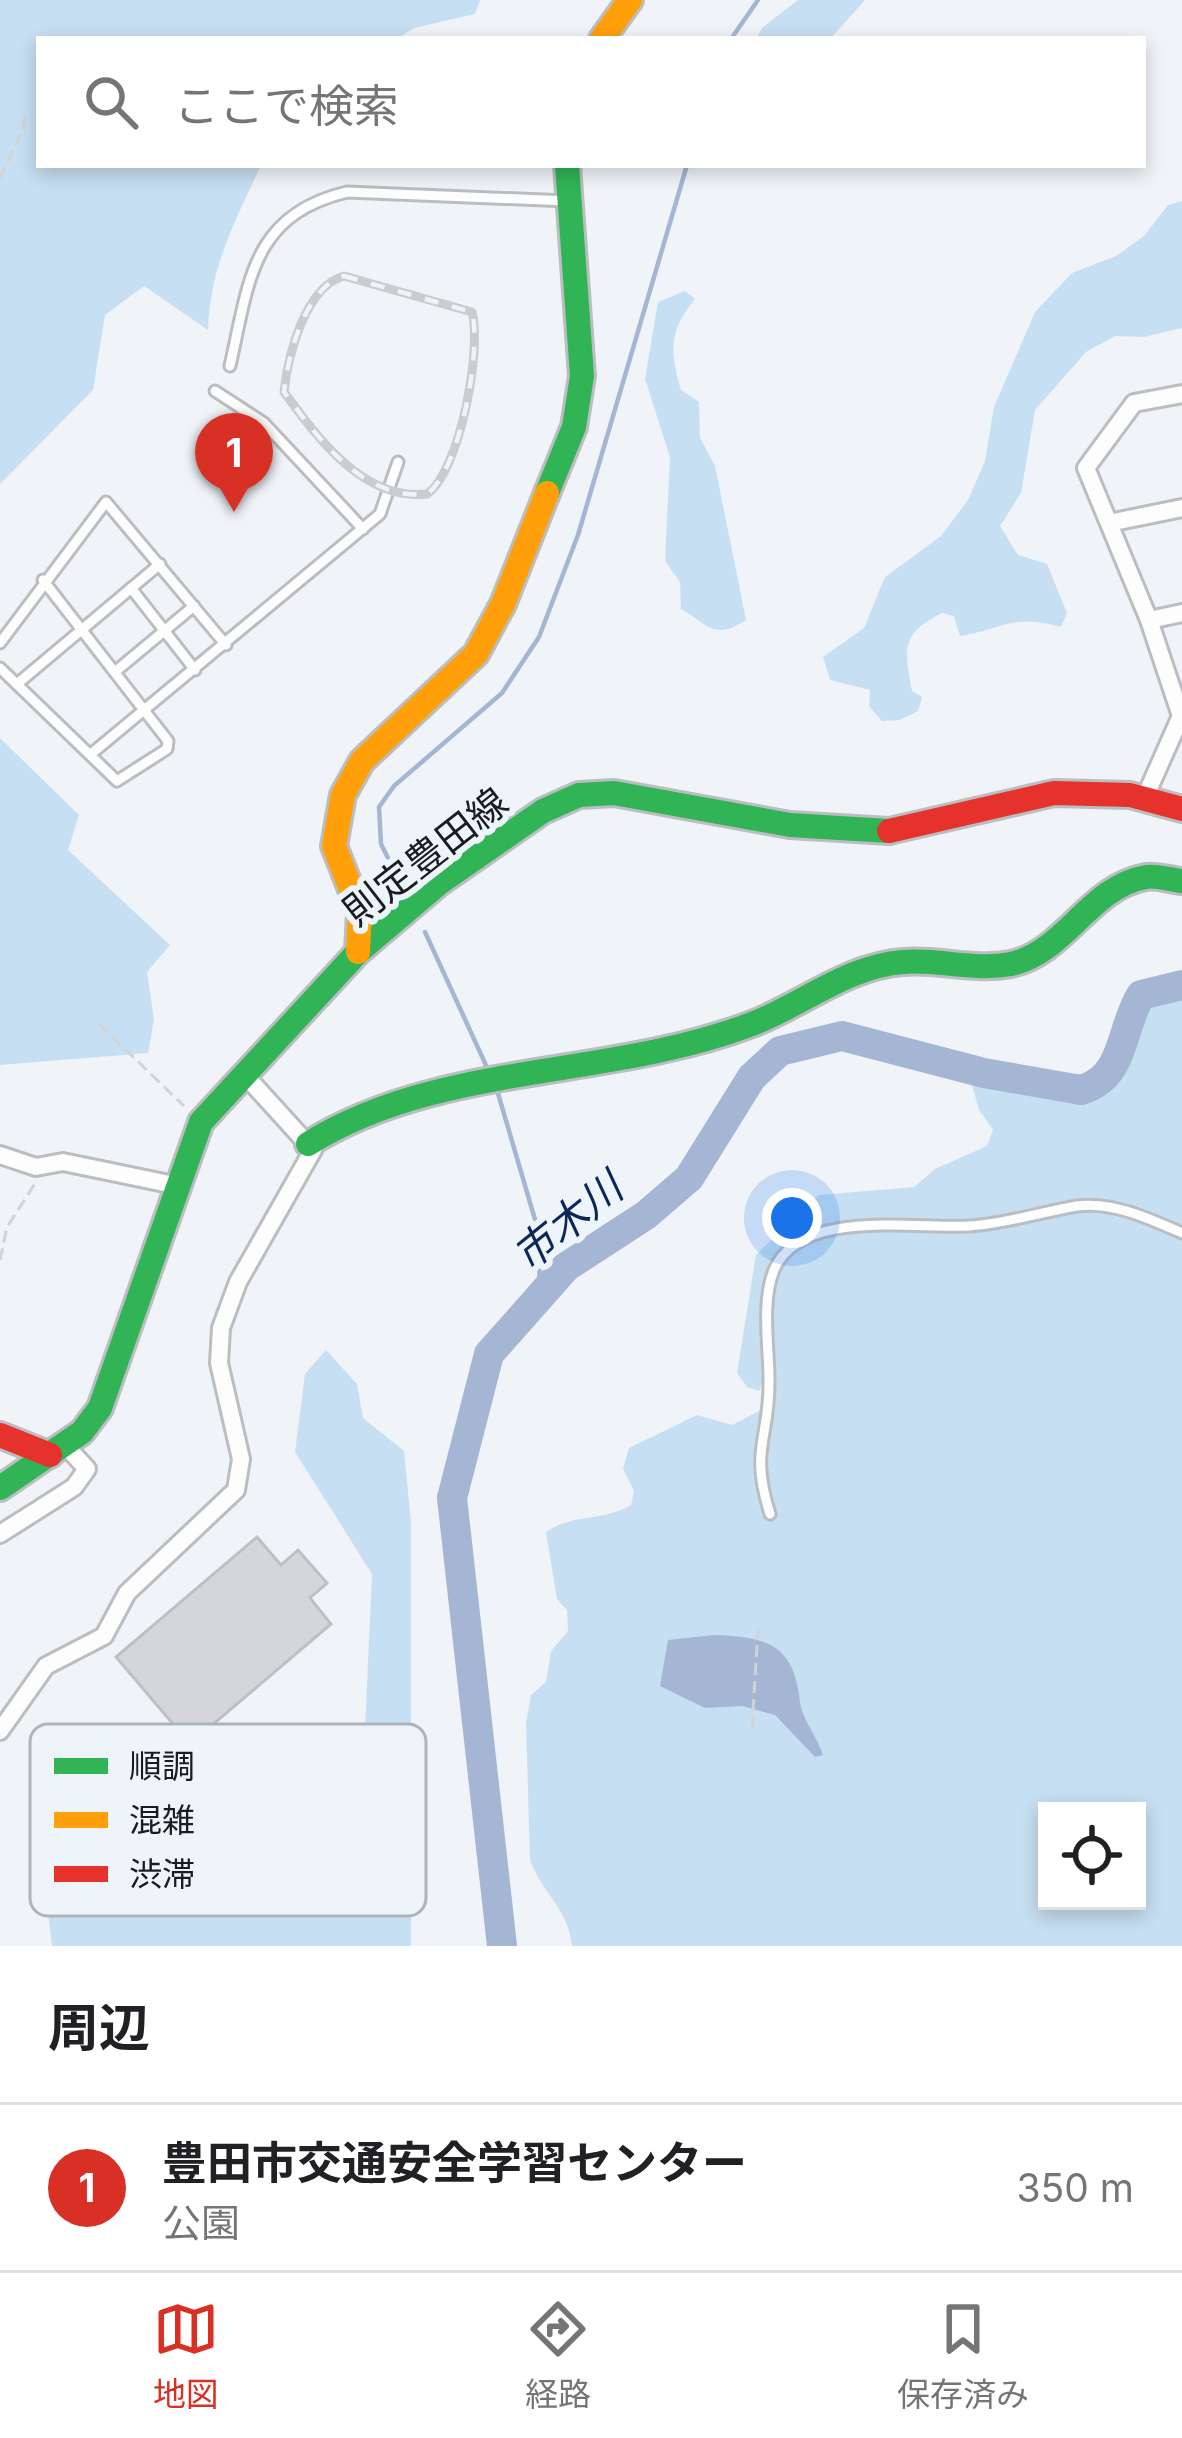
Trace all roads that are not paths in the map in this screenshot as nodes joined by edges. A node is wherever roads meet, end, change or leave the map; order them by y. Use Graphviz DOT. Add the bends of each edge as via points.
graph roads {
  1 [pos="630,0"];
  2 [pos="604,36"];
  3 [pos="568,168"];
  4 [pos="573,201"];
  5 [pos="230,366"];
  6 [pos="215,391"];
  7 [pos="1182,394"];
  8 [pos="398,462"];
  9 [pos="1182,508"];
  10 [pos="1108,523"];
  11 [pos="364,530"];
  12 [pos="160,564"];
  13 [pos="43,580"];
  14 [pos="131,588"];
  15 [pos="194,606"];
  16 [pos="1182,613"];
  17 [pos="1149,620"];
  18 [pos="83,629"];
  19 [pos="164,631"];
  20 [pos="0,643"];
  21 [pos="226,646"];
  22 [pos="0,668"];
  23 [pos="195,670"];
  24 [pos="116,671"];
  25 [pos="17,684"];
  26 [pos="147,711"];
  27 [pos="1181,716"];
  28 [pos="91,754"];
  29 [pos="1146,796"];
  30 [pos="1182,808"];
  31 [pos="1182,881"];
  32 [pos="358,952"];
  33 [pos="243,1073"];
  34 [pos="308,1144"];
  35 [pos="0,1155"];
  36 [pos="179,1186"];
  37 [pos="1182,1233"];
  38 [pos="0,1435"];
  39 [pos="57,1450"];
  40 [pos="0,1488"];
  41 [pos="770,1514"];
  42 [pos="0,1534"];
  43 [pos="0,1730"];
  1 -- 2 [label="street"];
  3 -- 4 [label="street"];
  4 -- 5 [label="lane" via="347,192 311,201 284,219 260,254"];
  4 -- 32 [label="street" via="582,376 574,428 476,654 362,761 344,795 334,846 360,912"];
  6 -- 11 [label="lane" via="264,423"];
  7 -- 10 [label="street" via="1134,403 1087,467"];
  8 -- 11 [label="lane" via="380,514"];
  9 -- 10 [label="street"];
  10 -- 17 [label="street"];
  11 -- 21 [label="lane"];
  12 -- 13 [label="lane" via="106,502"];
  12 -- 14 [label="lane"];
  12 -- 15 [label="lane"];
  13 -- 18 [label="lane"];
  13 -- 20 [label="lane"];
  14 -- 18 [label="lane"];
  14 -- 19 [label="lane"];
  15 -- 19 [label="lane"];
  15 -- 21 [label="lane"];
  16 -- 17 [label="street"];
  17 -- 27 [label="street"];
  18 -- 24 [label="lane"];
  18 -- 25 [label="lane"];
  19 -- 23 [label="lane"];
  19 -- 24 [label="lane"];
  21 -- 23 [label="lane"];
  22 -- 25 [label="lane"];
  23 -- 26 [label="lane"];
  24 -- 26 [label="lane"];
  25 -- 28 [label="lane"];
  26 -- 28 [label="lane"];
  26 -- 28 [label="lane" via="166,749 118,781"];
  27 -- 29 [label="street"];
  29 -- 30 [label="street, 則定豊田線"];
  29 -- 32 [label="street, 則定豊田線" via="1076,788 1026,794 902,831 848,831 579,795 438,884"];
  31 -- 34 [label="street" via="1145,877 1085,910 1048,951 1019,962 863,970 752,1024 673,1048 445,1089 351,1117"];
  32 -- 33 [label="street, 則定豊田線"];
  33 -- 34 [label="street"];
  33 -- 36 [label="street, 則定豊田線" via="201,1121"];
  34 -- 43 [label="street" via="313,1150 220,1328 219,1364 242,1459 236,1490 127,1593 104,1636 46,1666"];
  35 -- 36 [label="street"];
  36 -- 39 [label="street, 則定豊田線" via="100,1408"];
  37 -- 41 [label="lane" via="1120,1210 1077,1206 972,1226 831,1229 800,1241 773,1271 768,1311 769,1399 757,1463"];
  38 -- 39 [label="street"];
  39 -- 40 [label="street, 則定豊田線"];
  39 -- 42 [label="street" via="87,1469 74,1487"];
}
